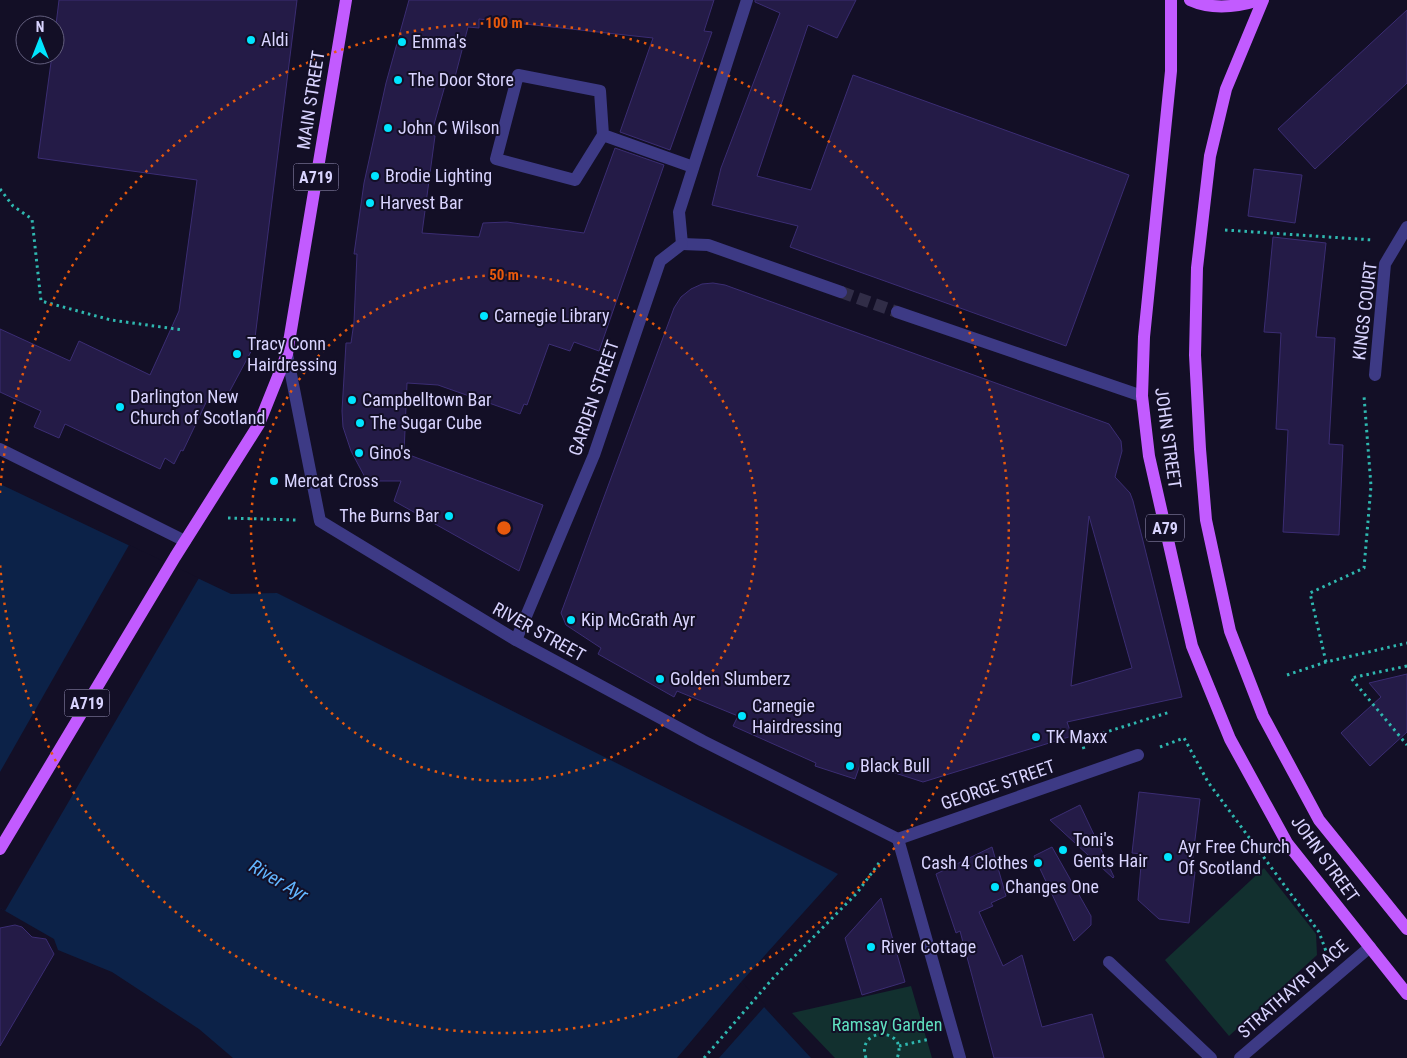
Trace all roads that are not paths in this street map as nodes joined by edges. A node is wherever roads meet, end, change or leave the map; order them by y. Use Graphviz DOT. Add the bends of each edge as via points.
graph roads {
  1 [pos="346,0"];
  2 [pos="747,0"];
  3 [pos="1171,0"];
  4 [pos="1190,0"];
  5 [pos="1261,0"];
  6 [pos="603,135"];
  7 [pos="693,167"];
  8 [pos="1407,227"];
  9 [pos="682,244"];
  10 [pos="841,292"];
  11 [pos="897,312"];
  12 [pos="287,354"];
  13 [pos="1375,375"];
  14 [pos="1142,396"];
  15 [pos="0,449"];
  16 [pos="185,541"];
  17 [pos="516,640"];
  18 [pos="1138,755"];
  19 [pos="898,839"];
  20 [pos="0,849"];
  21 [pos="1407,929"];
  22 [pos="1370,947"];
  23 [pos="1109,962"];
  24 [pos="1407,994"];
  25 [pos="960,1058"];
  26 [pos="1211,1058"];
  27 [pos="1240,1058"];
  1 -- 12 [label="main road, MAIN STREET / A719"];
  2 -- 7 [label="street"];
  3 -- 14 [label="main road, JOHN STREET / A79" via="1170,71 1144,337"];
  4 -- 5 [label="main road, A79" via="1216,7 1240,6"];
  5 -- 21 [label="main road, JOHN STREET / A79" via="1226,89 1210,156 1197,268 1195,355 1206,520 1230,631 1263,716 1319,820"];
  6 -- 6 [label="street" via="600,91 518,75 496,159 575,180"];
  6 -- 7 [label="street"];
  7 -- 9 [label="street" via="679,212"];
  8 -- 13 [label="street, KINGS COURT" via="1385,264"];
  9 -- 10 [label="street" via="708,245"];
  9 -- 17 [label="street, GARDEN STREET" via="660,261 594,455"];
  11 -- 14 [label="street"];
  12 -- 16 [label="main road, A719" via="260,424"];
  12 -- 17 [label="street, RIVER STREET" via="320,521"];
  14 -- 22 [label="main road, JOHN STREET / A79" via="1149,456 1195,654 1230,739 1288,843"];
  15 -- 16 [label="street"];
  16 -- 20 [label="main road, A719"];
  17 -- 19 [label="street, RIVER STREET" via="702,741"];
  18 -- 19 [label="street, GEORGE STREET"];
  19 -- 25 [label="street"];
  22 -- 24 [label="main road, JOHN STREET / A79"];
  22 -- 27 [label="street, STRATHAYR PLACE"];
  23 -- 26 [label="street"];
}
